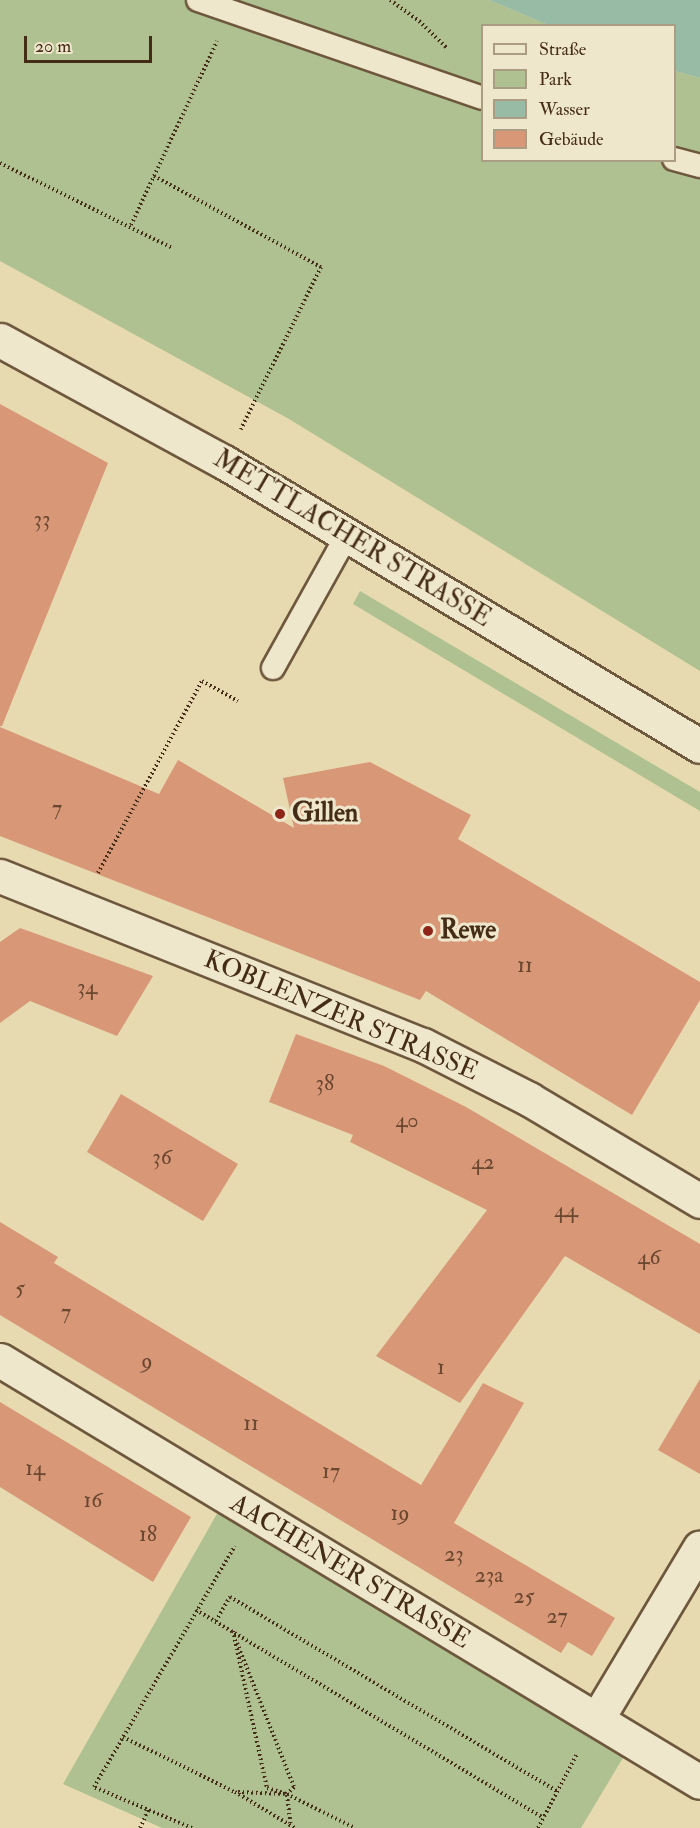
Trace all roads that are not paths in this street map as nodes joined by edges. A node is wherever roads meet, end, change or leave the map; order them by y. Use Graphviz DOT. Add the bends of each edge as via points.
graph roads {
  1 [pos="198,0"];
  2 [pos="481,97"];
  3 [pos="676,159"];
  4 [pos="700,166"];
  5 [pos="0,340"];
  6 [pos="347,535"];
  7 [pos="273,668"];
  8 [pos="700,746"];
  9 [pos="0,876"];
  10 [pos="700,1201"];
  11 [pos="0,1360"];
  12 [pos="700,1547"];
  13 [pos="597,1719"];
  14 [pos="700,1782"];
  1 -- 2 [label="lane"];
  3 -- 4 [label="lane"];
  5 -- 6 [label="street, METTLACHER STRASSE" via="224,462"];
  6 -- 7 [label="lane"];
  6 -- 8 [label="street, METTLACHER STRASSE"];
  9 -- 10 [label="street, KOBLENZER STRASSE" via="423,1045 519,1094"];
  11 -- 13 [label="street, AACHENER STRASSE"];
  12 -- 13 [label="street"];
  13 -- 14 [label="street, AACHENER STRASSE"];
}
